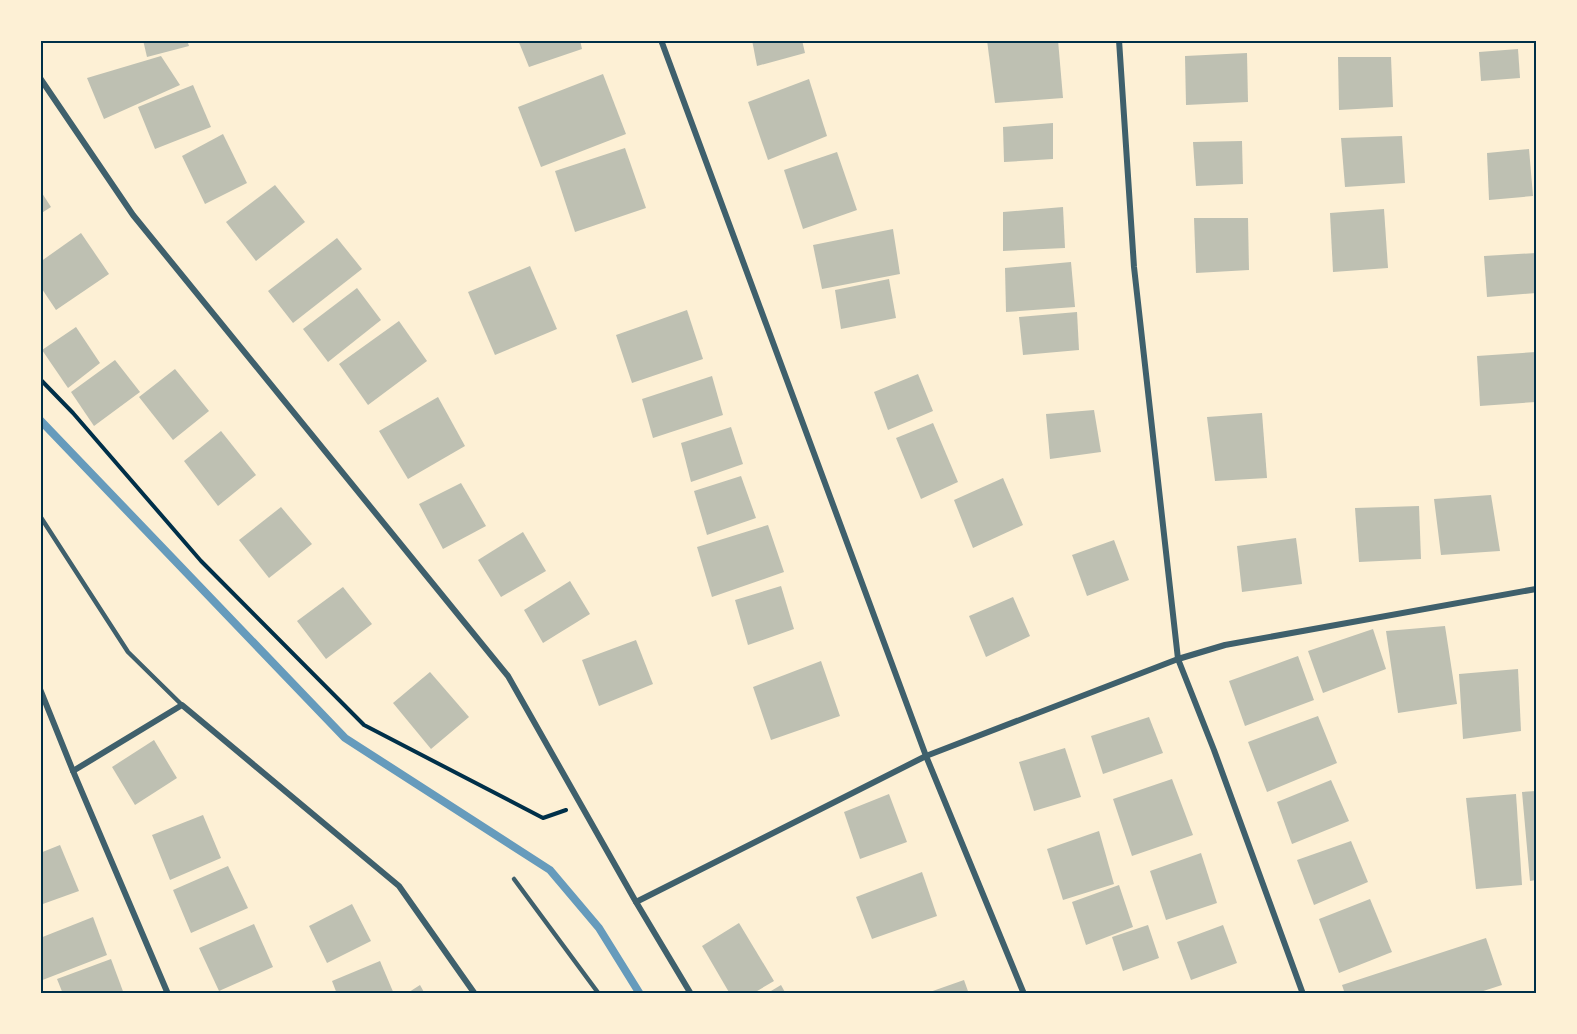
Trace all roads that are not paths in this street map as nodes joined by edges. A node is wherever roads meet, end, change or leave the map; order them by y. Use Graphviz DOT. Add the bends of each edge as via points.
graph roads {
  1 [pos="661,40"];
  2 [pos="1119,40"];
  3 [pos="40,78"];
  4 [pos="40,516"];
  5 [pos="1536,589"];
  6 [pos="1178,659"];
  7 [pos="40,689"];
  8 [pos="182,705"];
  9 [pos="926,756"];
  10 [pos="73,771"];
  11 [pos="514,879"];
  12 [pos="636,902"];
  13 [pos="168,993"];
  14 [pos="475,993"];
  15 [pos="599,993"];
  16 [pos="691,993"];
  17 [pos="1024,993"];
  18 [pos="1303,993"];
  1 -- 9 [label="street"];
  2 -- 6 [label="street" via="1134,267"];
  3 -- 12 [label="street" via="133,215 508,676"];
  4 -- 8 [label="lane" via="129,652"];
  5 -- 6 [label="street" via="1226,645"];
  6 -- 9 [label="street"];
  6 -- 18 [label="street"];
  7 -- 10 [label="street"];
  8 -- 10 [label="street"];
  8 -- 14 [label="street" via="399,886"];
  9 -- 12 [label="street"];
  9 -- 17 [label="street"];
  10 -- 13 [label="street"];
  11 -- 15 [label="lane"];
  12 -- 16 [label="street"];
}
